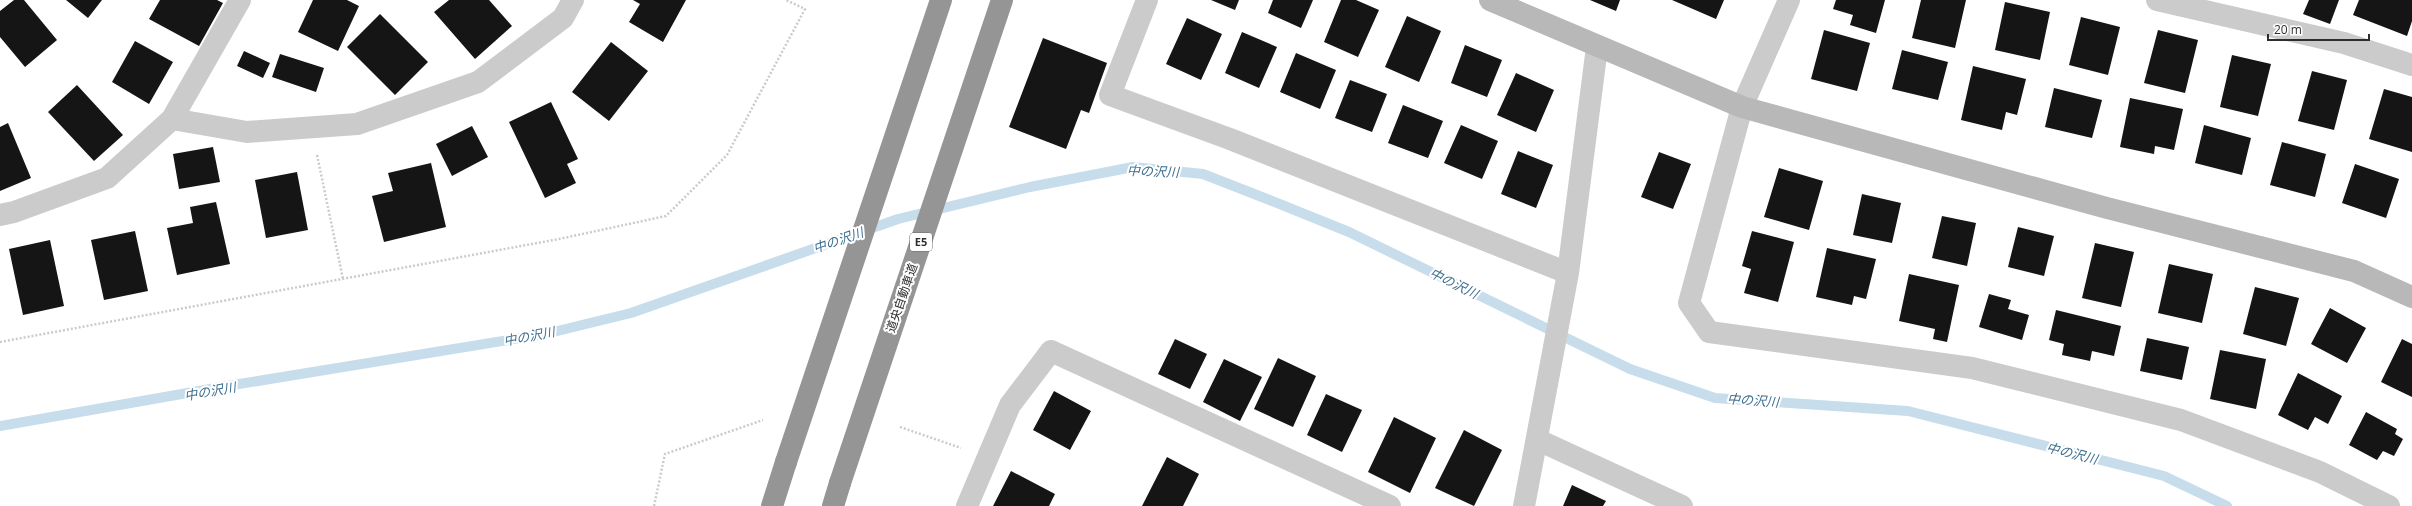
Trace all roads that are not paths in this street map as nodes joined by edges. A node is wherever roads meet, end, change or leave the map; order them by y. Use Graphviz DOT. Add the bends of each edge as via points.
graph roads {
  1 [pos="240,0"];
  2 [pos="573,0"];
  3 [pos="941,0"];
  4 [pos="1002,0"];
  5 [pos="1147,0"];
  6 [pos="1490,0"];
  7 [pos="1789,0"];
  8 [pos="2157,0"];
  9 [pos="2237,9"];
  10 [pos="1597,47"];
  11 [pos="2412,64"];
  12 [pos="1742,107"];
  13 [pos="172,119"];
  14 [pos="0,215"];
  15 [pos="1568,273"];
  16 [pos="2412,296"];
  17 [pos="1538,440"];
  18 [pos="772,506"];
  19 [pos="833,506"];
  20 [pos="967,506"];
  21 [pos="1390,506"];
  22 [pos="1524,506"];
  23 [pos="1682,506"];
  24 [pos="2389,506"];
  1 -- 13 [label="street"];
  2 -- 13 [label="street" via="562,18 478,82 357,124 247,132"];
  3 -- 18 [label="highway, bridge"];
  4 -- 19 [label="highway, 道央自動車道 / E5, bridge"];
  5 -- 15 [label="street" via="1110,95 1230,139"];
  6 -- 10 [label="street"];
  7 -- 12 [label="street"];
  8 -- 9 [label="street"];
  9 -- 11 [label="street"];
  10 -- 12 [label="street"];
  10 -- 15 [label="street"];
  12 -- 16 [label="street" via="2107,208 2354,271"];
  12 -- 24 [label="street" via="1689,303 1709,332 1972,368 2173,418 2320,472"];
  13 -- 14 [label="street" via="107,178"];
  15 -- 17 [label="street" via="1543,399"];
  17 -- 22 [label="street"];
  17 -- 23 [label="street"];
  20 -- 21 [label="street" via="1010,405 1051,351"];
}
